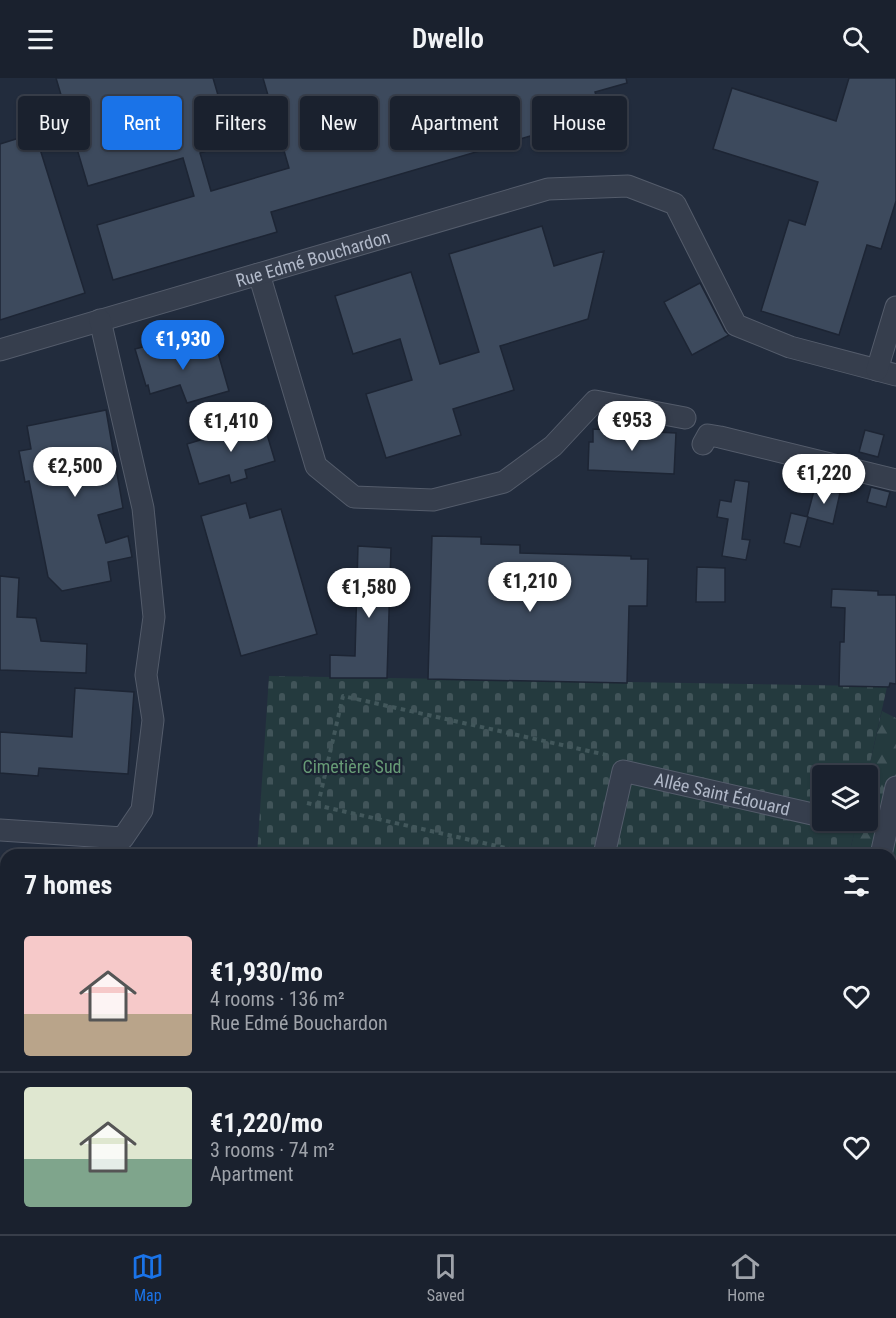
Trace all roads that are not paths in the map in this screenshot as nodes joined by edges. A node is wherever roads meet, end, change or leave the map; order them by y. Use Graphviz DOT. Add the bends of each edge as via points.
graph roads {
  1 [pos="259,274"];
  2 [pos="896,307"];
  3 [pos="100,320"];
  4 [pos="0,350"];
  5 [pos="886,372"];
  6 [pos="685,418"];
  7 [pos="703,444"];
  8 [pos="896,480"];
  9 [pos="896,787"];
  10 [pos="812,814"];
  11 [pos="0,830"];
  12 [pos="605,849"];
  13 [pos="882,849"];
  1 -- 3 [label="street, Rue Edmé Bouchardon"];
  1 -- 5 [label="street, Rue Edmé Bouchardon" via="548,189 628,186 675,204 736,325 790,347"];
  1 -- 6 [label="street" via="316,466 354,497 433,501 504,482 553,446 595,401"];
  2 -- 5 [label="street"];
  3 -- 4 [label="street, Rue Edmé Bouchardon"];
  3 -- 11 [label="street" via="143,508 154,617 146,675 153,720 142,810 123,838"];
  7 -- 8 [label="street" via="708,435 720,436"];
  9 -- 13 [label="street"];
  10 -- 12 [label="street, Allée Saint Édouard" via="623,771"];
}
